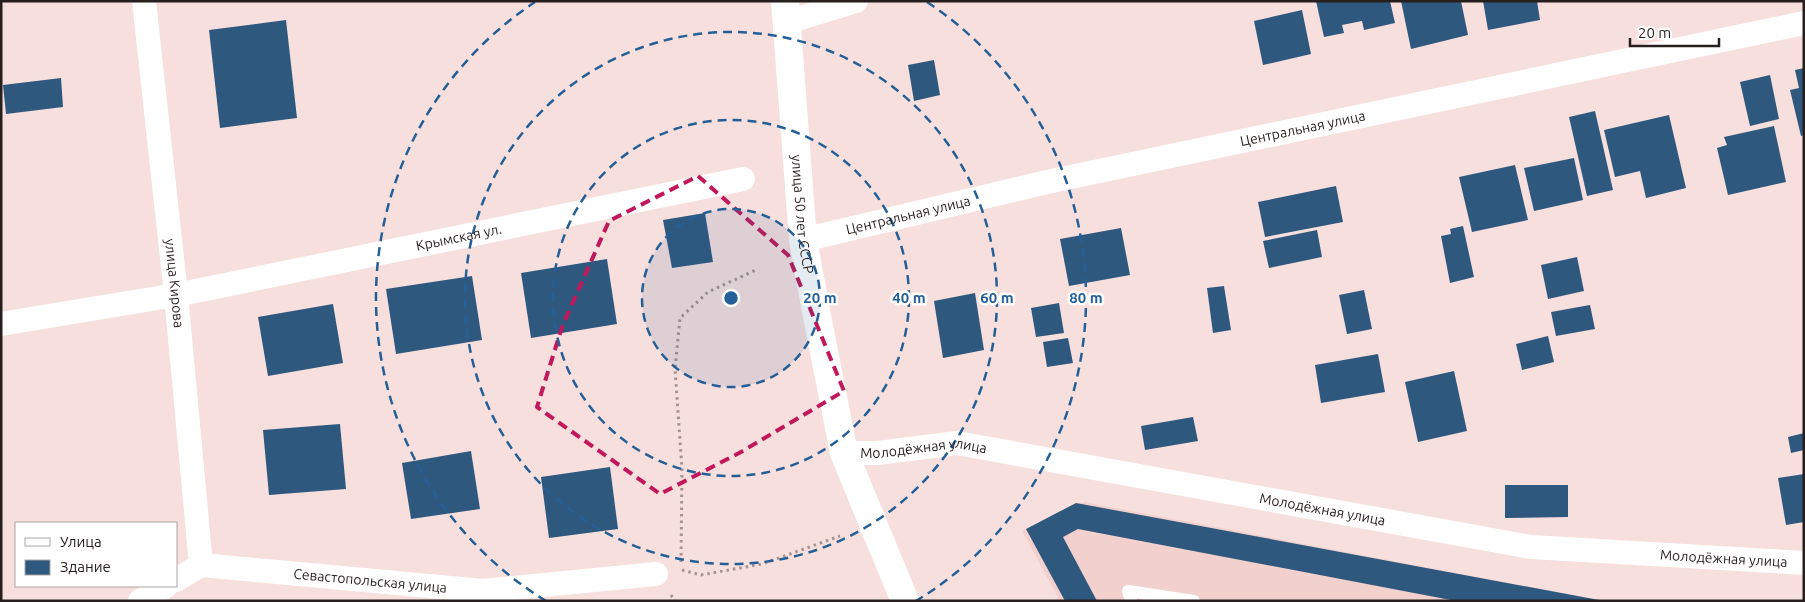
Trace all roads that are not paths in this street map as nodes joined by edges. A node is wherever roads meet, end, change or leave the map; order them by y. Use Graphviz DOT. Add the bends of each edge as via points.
graph roads {
  1 [pos="144,1"];
  2 [pos="811,1"];
  3 [pos="856,1"];
  4 [pos="786,12"];
  5 [pos="1804,23"];
  6 [pos="743,179"];
  7 [pos="803,240"];
  8 [pos="176,295"];
  9 [pos="1,324"];
  10 [pos="844,453"];
  11 [pos="1804,563"];
  12 [pos="201,565"];
  13 [pos="656,574"];
  14 [pos="178,579"];
  15 [pos="164,587"];
  16 [pos="140,601"];
  17 [pos="905,601"];
  18 [pos="1131,601"];
  19 [pos="1194,601"];
  1 -- 8 [label="street, улица Кирова"];
  2 -- 4 [label="lane"];
  3 -- 4 [label="street"];
  4 -- 7 [label="main road, улица 50 лет СССР"];
  5 -- 7 [label="street, Центральная улица" via="1047,182"];
  6 -- 8 [label="street, Крымская ул."];
  7 -- 10 [label="main road, улица 50 лет СССР"];
  8 -- 9 [label="street, Крымская ул."];
  8 -- 12 [label="street, улица Кирова"];
  10 -- 11 [label="street, Молодёжная улица" via="878,453 957,443 1531,547"];
  10 -- 17 [label="main road, улица 50 лет СССР"];
  12 -- 13 [label="street, Севастопольская улица" via="483,591"];
  12 -- 14 [label="street"];
  15 -- 16 [label="street"];
  18 -- 19 [label="lane" via="1128,591"];
}
